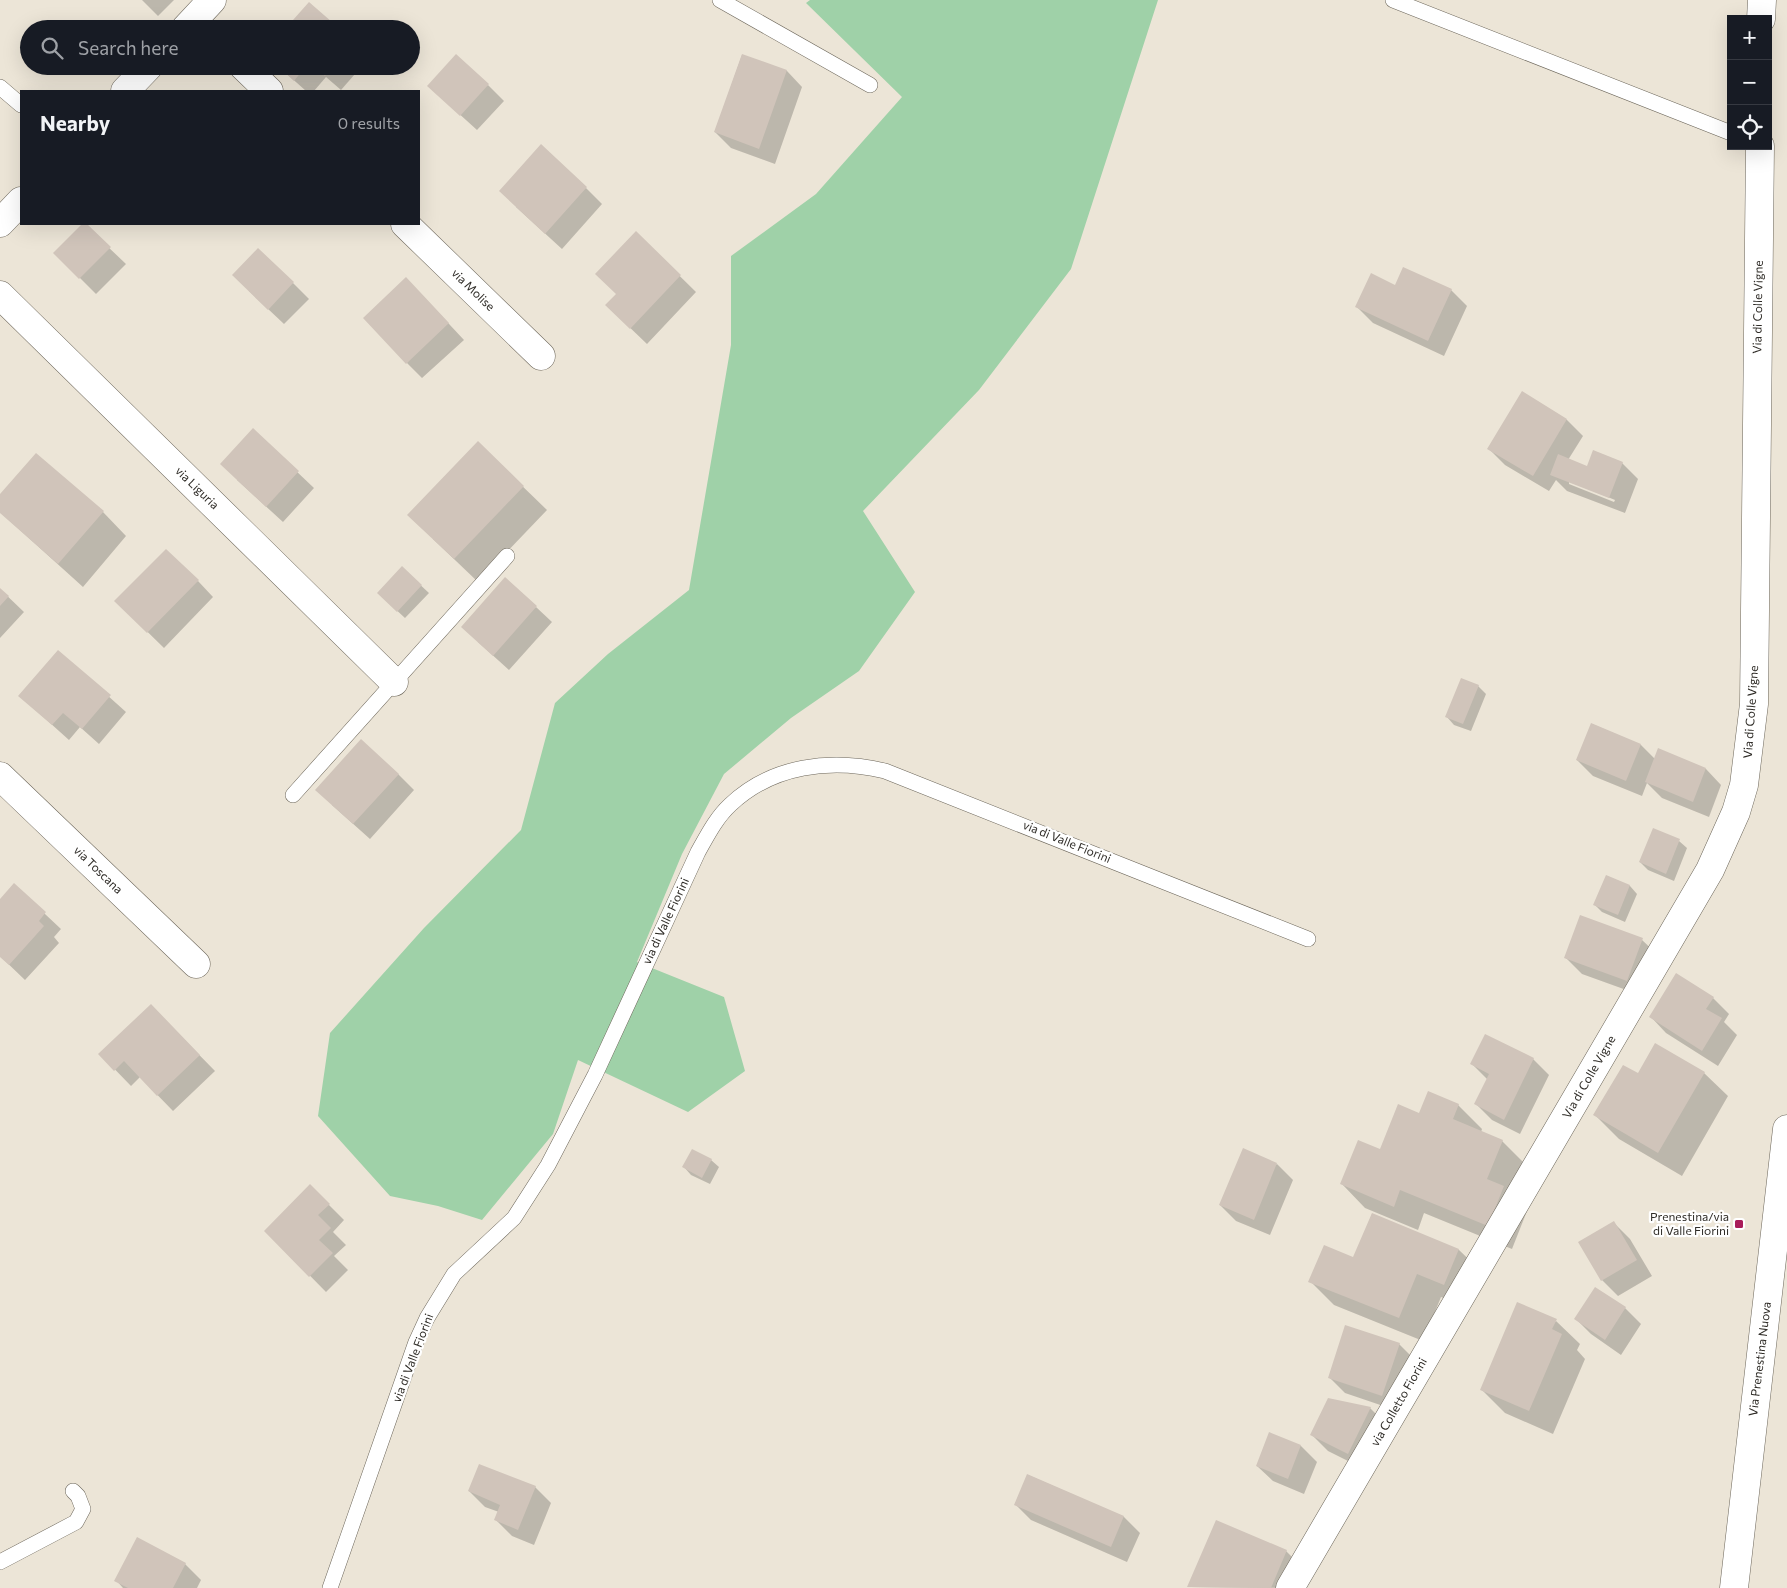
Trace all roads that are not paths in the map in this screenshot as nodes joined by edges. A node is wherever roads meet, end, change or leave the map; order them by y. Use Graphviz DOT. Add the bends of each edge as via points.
graph roads {
  1 [pos="720,0"];
  2 [pos="1393,0"];
  3 [pos="1762,0"];
  4 [pos="1761,15"];
  5 [pos="140,75"];
  6 [pos="252,75"];
  7 [pos="870,85"];
  8 [pos="0,87"];
  9 [pos="126,90"];
  10 [pos="268,90"];
  11 [pos="20,105"];
  12 [pos="1727,131"];
  13 [pos="1760,150"];
  14 [pos="20,202"];
  15 [pos="0,223"];
  16 [pos="406,225"];
  17 [pos="0,295"];
  18 [pos="541,356"];
  19 [pos="507,556"];
  20 [pos="394,682"];
  21 [pos="0,776"];
  22 [pos="293,795"];
  23 [pos="1308,939"];
  24 [pos="196,964"];
  25 [pos="1787,1129"];
  26 [pos="1507,1216"];
  27 [pos="72,1491"];
  28 [pos="0,1562"];
  29 [pos="330,1588"];
  30 [pos="1290,1588"];
  31 [pos="1734,1588"];
  1 -- 7 [label="lane"];
  2 -- 12 [label="lane"];
  3 -- 4 [label="street"];
  5 -- 9 [label="street"];
  6 -- 10 [label="street"];
  8 -- 11 [label="lane"];
  13 -- 26 [label="street, Via di Colle Vigne" via="1754,704 1744,784 1736,812 1710,870"];
  14 -- 15 [label="street"];
  16 -- 18 [label="street, via Molise"];
  17 -- 20 [label="street, via Liguria"];
  19 -- 20 [label="lane"];
  20 -- 22 [label="lane"];
  21 -- 24 [label="street, via Toscana"];
  23 -- 29 [label="lane, via di Valle Fiorini" via="885,771 823,764 800,768 762,782 730,805 714,824 698,852 596,1075 525,1204 454,1274 431,1311 416,1342"];
  25 -- 31 [label="street, Via Prenestina Nuova"];
  26 -- 30 [label="street, via Colletto Fiorini"];
  27 -- 28 [label="lane" via="78,1496 82,1509 76,1522"];
}
